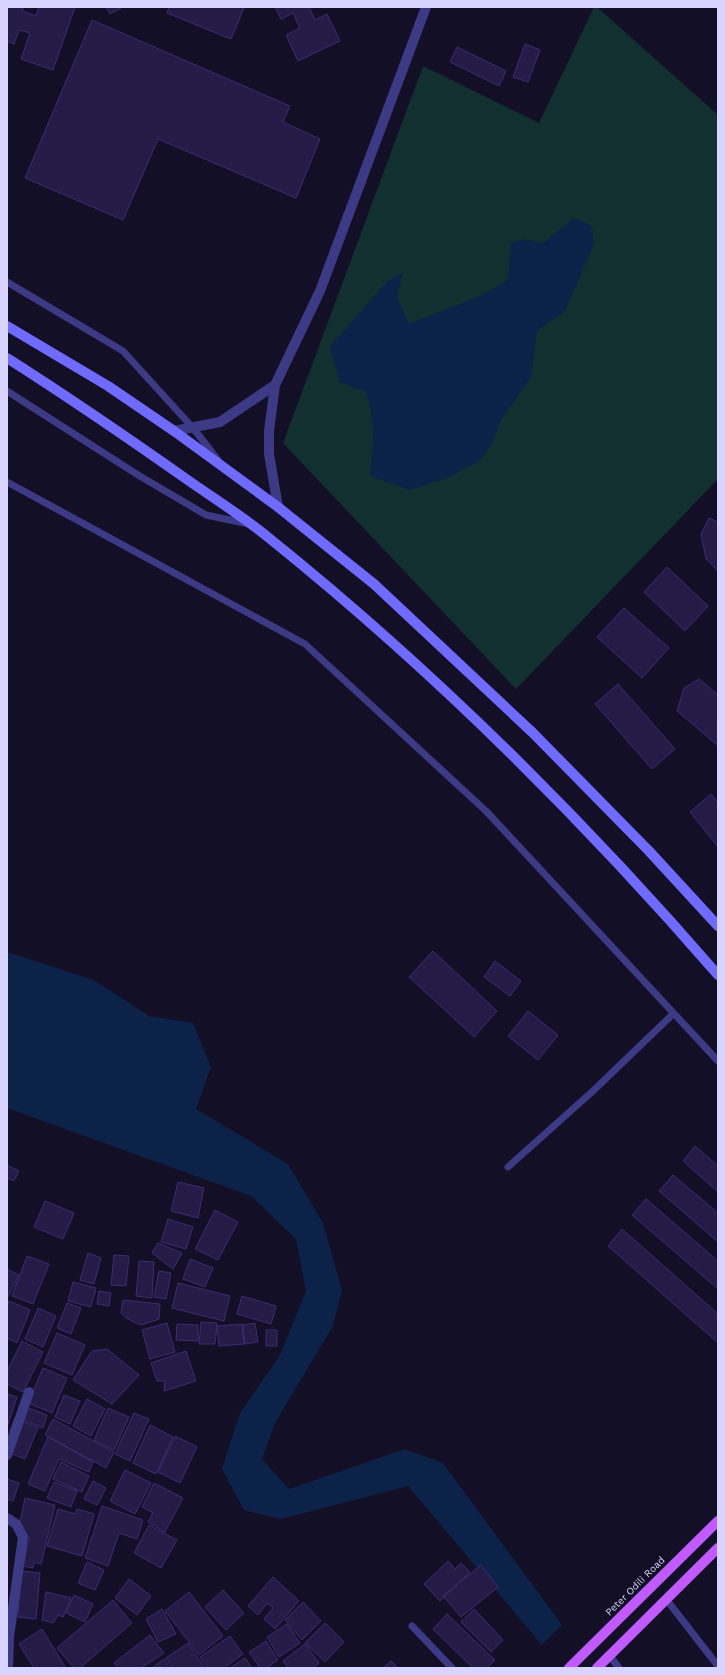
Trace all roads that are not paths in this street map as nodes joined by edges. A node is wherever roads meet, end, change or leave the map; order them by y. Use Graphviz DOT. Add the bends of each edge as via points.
graph roads {
  1 [pos="426,7"];
  2 [pos="7,282"];
  3 [pos="7,326"];
  4 [pos="7,358"];
  5 [pos="275,385"];
  6 [pos="7,391"];
  7 [pos="193,428"];
  8 [pos="174,431"];
  9 [pos="224,468"];
  10 [pos="7,482"];
  11 [pos="278,507"];
  12 [pos="250,524"];
  13 [pos="718,926"];
  14 [pos="718,975"];
  15 [pos="673,1014"];
  16 [pos="718,1061"];
  17 [pos="508,1167"];
  18 [pos="29,1392"];
  19 [pos="7,1455"];
  20 [pos="7,1518"];
  21 [pos="718,1521"];
  22 [pos="718,1548"];
  23 [pos="666,1599"];
  24 [pos="412,1626"];
  25 [pos="609,1655"];
  26 [pos="718,1666"];
  27 [pos="8,1668"];
  28 [pos="452,1668"];
  29 [pos="569,1668"];
  30 [pos="597,1668"];
  31 [pos="619,1668"];
  1 -- 5 [label="street" via="320,291"];
  2 -- 7 [label="lane" via="123,351"];
  3 -- 8 [label="main road" via="108,386"];
  4 -- 12 [label="main road" via="94,414"];
  5 -- 7 [label="street" via="220,422"];
  5 -- 11 [label="street" via="269,454"];
  6 -- 12 [label="lane" via="138,475 206,515"];
  7 -- 8 [label="street"];
  7 -- 9 [label="lane"];
  8 -- 9 [label="main road"];
  9 -- 11 [label="main road"];
  10 -- 15 [label="lane" via="305,644 487,812"];
  11 -- 13 [label="main road" via="374,584 533,733 649,851"];
  12 -- 14 [label="main road" via="380,632 502,743 654,902"];
  15 -- 16 [label="lane"];
  15 -- 17 [label="lane" via="593,1091"];
  18 -- 19 [label="street"];
  20 -- 27 [label="street" via="16,1524 23,1537 9,1637"];
  21 -- 29 [label="main road, Peter Odili Road"];
  22 -- 23 [label="main road"];
  23 -- 25 [label="main road"];
  23 -- 26 [label="lane"];
  24 -- 28 [label="lane"];
  25 -- 30 [label="main road"];
  25 -- 31 [label="lane"];
}
